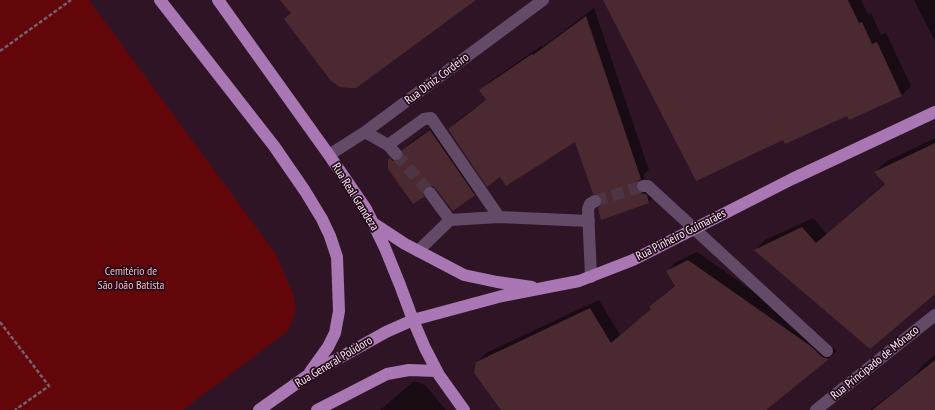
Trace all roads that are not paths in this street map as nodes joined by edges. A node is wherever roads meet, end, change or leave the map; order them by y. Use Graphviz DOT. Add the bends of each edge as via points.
graph roads {
  1 [pos="160,0"];
  2 [pos="218,0"];
  3 [pos="543,0"];
  4 [pos="935,112"];
  5 [pos="365,132"];
  6 [pos="329,155"];
  7 [pos="644,186"];
  8 [pos="430,193"];
  9 [pos="595,200"];
  10 [pos="499,217"];
  11 [pos="450,220"];
  12 [pos="589,221"];
  13 [pos="373,222"];
  14 [pos="694,229"];
  15 [pos="418,251"];
  16 [pos="591,277"];
  17 [pos="541,288"];
  18 [pos="935,315"];
  19 [pos="413,320"];
  20 [pos="827,351"];
  21 [pos="437,371"];
  22 [pos="307,376"];
  23 [pos="259,410"];
  24 [pos="317,410"];
  25 [pos="464,410"];
  26 [pos="816,410"];
  1 -- 22 [label="main road" via="274,146 305,191 330,236 337,257 339,311 335,333"];
  2 -- 6 [label="main road, Rua Real Grandeza"];
  3 -- 5 [label="street, Rua Diniz Cordeiro"];
  4 -- 14 [label="main road, Rua Pinheiro Guimarães" via="792,179"];
  5 -- 6 [label="street, Rua Diniz Cordeiro"];
  5 -- 10 [label="street" via="392,149 424,119 431,118"];
  6 -- 13 [label="main road, Rua Real Grandeza"];
  7 -- 14 [label="street" via="648,186"];
  8 -- 11 [label="street"];
  9 -- 12 [label="street" via="588,209"];
  10 -- 11 [label="street"];
  10 -- 12 [label="street"];
  11 -- 15 [label="street"];
  12 -- 16 [label="street"];
  13 -- 15 [label="main road"];
  13 -- 19 [label="main road, Rua Real Grandeza"];
  14 -- 16 [label="main road, Rua Pinheiro Guimarães" via="633,260"];
  14 -- 20 [label="street"];
  15 -- 17 [label="main road" via="464,275"];
  16 -- 17 [label="main road, Rua Pinheiro Guimarães"];
  17 -- 19 [label="main road, Rua Pinheiro Guimarães"];
  18 -- 26 [label="street, Rua Principado de Mônaco"];
  19 -- 21 [label="main road, Rua Real Grandeza"];
  19 -- 22 [label="main road, Rua General Polidoro" via="386,332"];
  21 -- 24 [label="main road" via="409,370 387,374"];
  21 -- 25 [label="main road, Rua Real Grandeza"];
  22 -- 23 [label="main road, Rua General Polidoro"];
}
